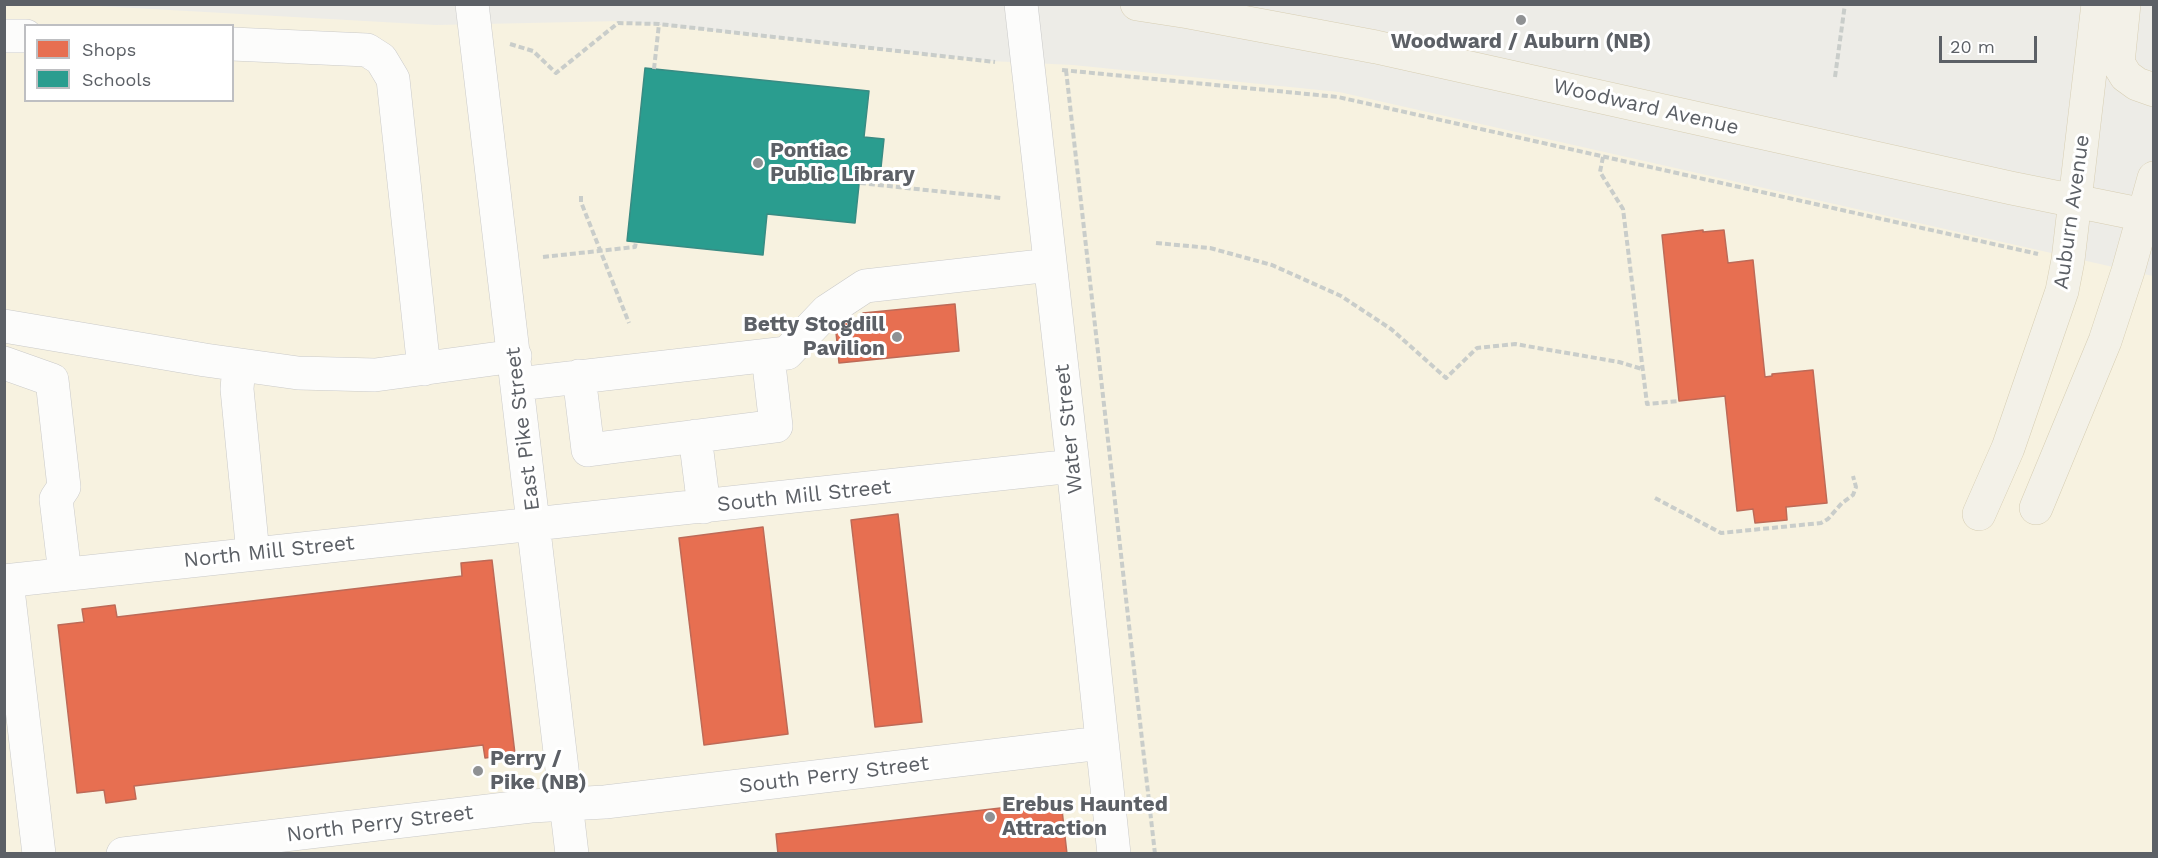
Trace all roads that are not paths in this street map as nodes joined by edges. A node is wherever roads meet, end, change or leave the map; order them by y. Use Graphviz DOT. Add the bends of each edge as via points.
graph roads {
  1 [pos="472,4"];
  2 [pos="1021,4"];
  3 [pos="1137,4"];
  4 [pos="2098,4"];
  5 [pos="2124,4"];
  6 [pos="4,36"];
  7 [pos="24,36"];
  8 [pos="234,44"];
  9 [pos="2154,90"];
  10 [pos="2154,178"];
  11 [pos="2075,201"];
  12 [pos="2148,216"];
  13 [pos="1050,265"];
  14 [pos="4,326"];
  15 [pos="768,356"];
  16 [pos="4,363"];
  17 [pos="238,365"];
  18 [pos="424,369"];
  19 [pos="516,370"];
  20 [pos="579,376"];
  21 [pos="695,436"];
  22 [pos="1073,466"];
  23 [pos="704,507"];
  24 [pos="2036,508"];
  25 [pos="1979,514"];
  26 [pos="534,524"];
  27 [pos="253,554"];
  28 [pos="74,573"];
  29 [pos="6,581"];
  30 [pos="1101,743"];
  31 [pos="566,804"];
  32 [pos="39,854"];
  33 [pos="123,854"];
  34 [pos="572,854"];
  35 [pos="1114,854"];
  1 -- 19 [label="street, East Pike Street"];
  2 -- 13 [label="street, Water Street"];
  3 -- 11 [label="main road, Woodward Avenue" via="1387,50"];
  4 -- 11 [label="main road, Auburn Avenue"];
  5 -- 9 [label="main road" via="2118,63 2126,76"];
  6 -- 7 [label="street"];
  8 -- 18 [label="street" via="367,50 381,59 393,79"];
  10 -- 12 [label="main road"];
  11 -- 12 [label="main road, Woodward Avenue"];
  11 -- 25 [label="main road, Auburn Avenue" via="2062,291 2012,436"];
  12 -- 24 [label="main road" via="2105,341"];
  13 -- 15 [label="street" via="865,286 827,311 787,353"];
  13 -- 22 [label="street, Water Street"];
  14 -- 17 [label="street"];
  15 -- 20 [label="street"];
  15 -- 21 [label="street" via="776,426"];
  16 -- 28 [label="street" via="52,380 64,487 56,499"];
  17 -- 18 [label="street" via="346,375"];
  17 -- 27 [label="street"];
  18 -- 19 [label="street"];
  19 -- 20 [label="street"];
  19 -- 26 [label="street, East Pike Street"];
  20 -- 21 [label="street" via="588,450"];
  21 -- 23 [label="street"];
  22 -- 23 [label="street, South Mill Street"];
  22 -- 30 [label="street, Water Street"];
  23 -- 26 [label="street, South Mill Street"];
  26 -- 27 [label="street, North Mill Street"];
  26 -- 31 [label="street, East Pike Street"];
  27 -- 28 [label="street, North Mill Street"];
  28 -- 29 [label="street, North Mill Street"];
  29 -- 32 [label="street"];
  30 -- 31 [label="street, South Perry Street"];
  30 -- 35 [label="street, Water Street"];
  31 -- 33 [label="street, North Perry Street"];
  31 -- 34 [label="street, East Pike Street"];
}
